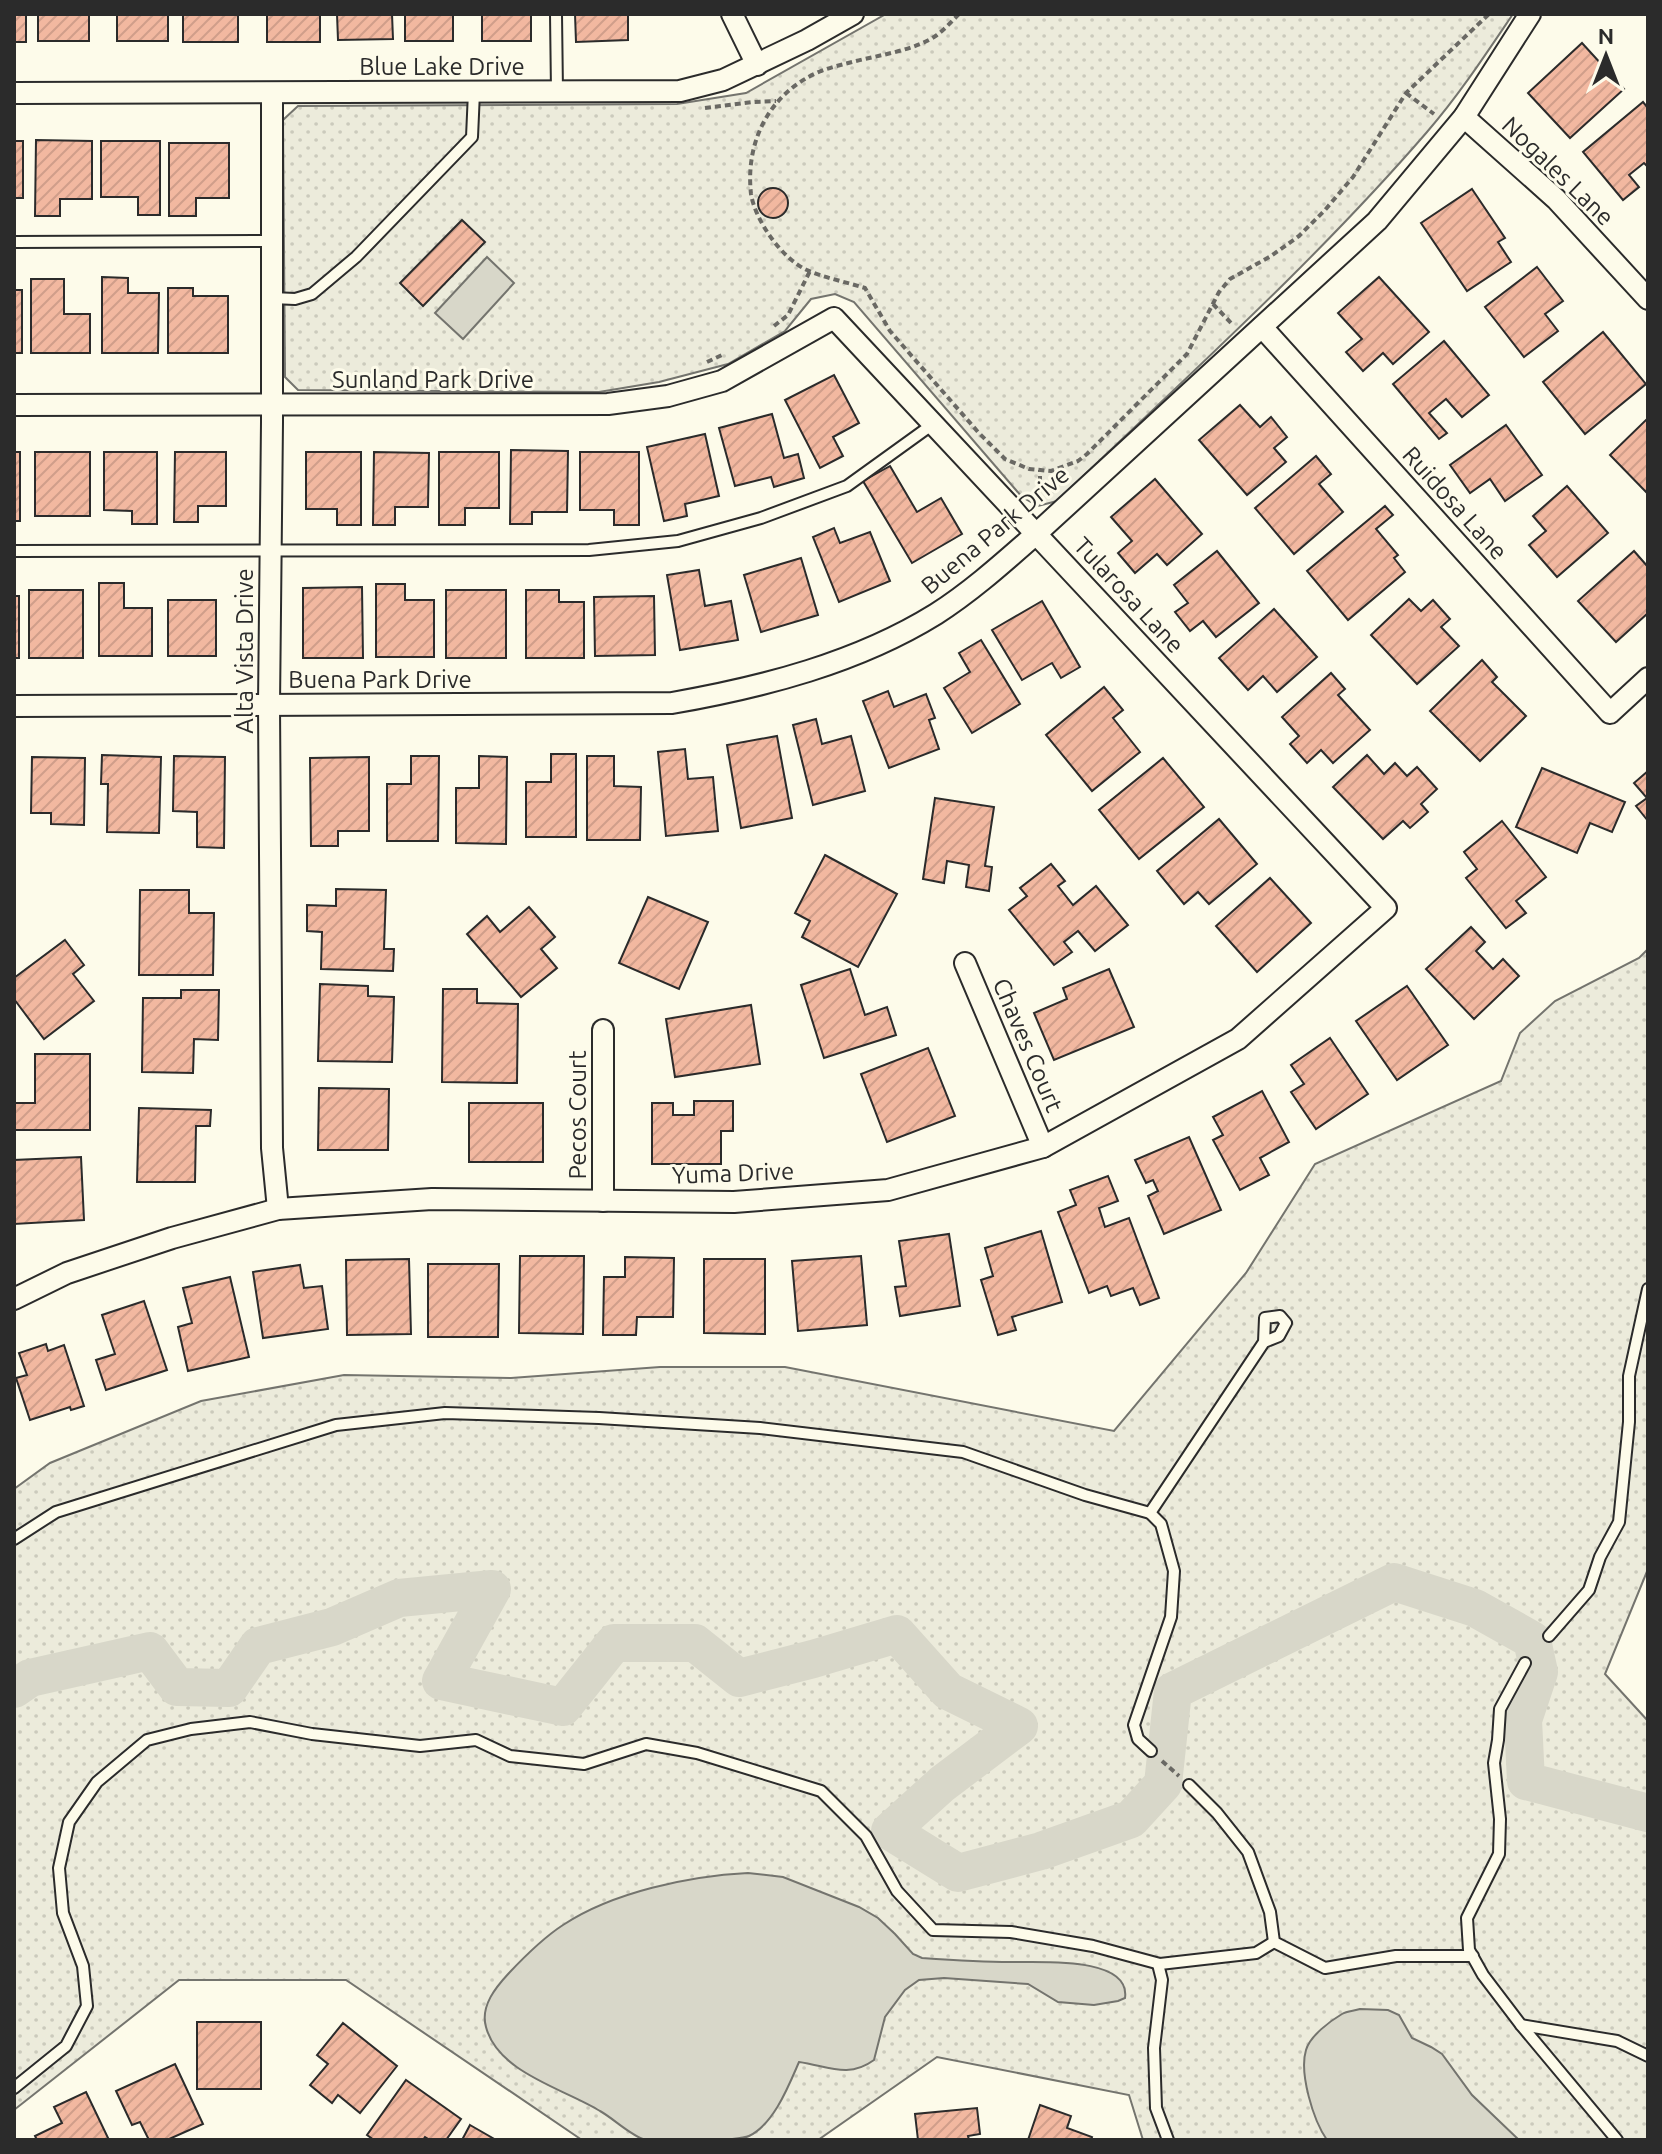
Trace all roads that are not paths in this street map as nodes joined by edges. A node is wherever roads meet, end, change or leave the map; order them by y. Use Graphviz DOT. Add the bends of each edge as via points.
graph roads {
  1 [pos="556,14"];
  2 [pos="732,14"];
  3 [pos="853,14"];
  4 [pos="1530,14"];
  5 [pos="757,65"];
  6 [pos="474,92"];
  7 [pos="557,92"];
  8 [pos="14,93"];
  9 [pos="272,94"];
  10 [pos="1464,117"];
  11 [pos="272,241"];
  12 [pos="14,242"];
  13 [pos="272,298"];
  14 [pos="1648,299"];
  15 [pos="834,318"];
  16 [pos="1262,327"];
  17 [pos="14,405"];
  18 [pos="272,406"];
  19 [pos="933,424"];
  20 [pos="1036,534"];
  21 [pos="271,550"];
  22 [pos="14,551"];
  23 [pos="1648,678"];
  24 [pos="269,705"];
  25 [pos="14,706"];
  26 [pos="1386,908"];
  27 [pos="965,963"];
  28 [pos="603,1030"];
  29 [pos="1043,1147"];
  30 [pos="603,1201"];
  31 [pos="278,1209"];
  32 [pos="1648,1289"];
  33 [pos="14,1299"];
  34 [pos="1264,1342"];
  35 [pos="1150,1513"];
  36 [pos="14,1539"];
  37 [pos="1549,1636"];
  38 [pos="1525,1663"];
  39 [pos="1151,1751"];
  40 [pos="1189,1785"];
  41 [pos="1274,1942"];
  42 [pos="1473,1956"];
  43 [pos="1158,1964"];
  44 [pos="1521,2025"];
  45 [pos="1648,2056"];
  46 [pos="14,2088"];
  47 [pos="1168,2140"];
  48 [pos="1617,2140"];
  1 -- 7 [label="lane"];
  2 -- 5 [label="street"];
  3 -- 5 [label="street, Blue Lake Drive"];
  4 -- 10 [label="street, Buena Park Drive"];
  5 -- 7 [label="street, Blue Lake Drive" via="680,91"];
  6 -- 7 [label="street, Blue Lake Drive"];
  6 -- 9 [label="street, Blue Lake Drive"];
  6 -- 13 [label="lane" via="472,137 356,257 312,294"];
  8 -- 9 [label="street, Blue Lake Drive"];
  9 -- 11 [label="street, Alta Vista Drive"];
  10 -- 14 [label="street, Nogales Lane" via="1556,199"];
  10 -- 16 [label="street, Buena Park Drive" via="1377,221"];
  11 -- 12 [label="lane"];
  11 -- 13 [label="street, Alta Vista Drive"];
  13 -- 18 [label="street, Alta Vista Drive"];
  15 -- 18 [label="street, Sunland Park Drive" via="722,381 639,401"];
  15 -- 19 [label="street, Tularosa Lane"];
  16 -- 20 [label="street, Buena Park Drive"];
  16 -- 23 [label="street, Ruidosa Lane" via="1610,713"];
  17 -- 18 [label="street, Sunland Park Drive"];
  18 -- 21 [label="street, Alta Vista Drive"];
  19 -- 20 [label="street, Tularosa Lane"];
  19 -- 21 [label="lane" via="847,486 678,541 589,550"];
  20 -- 24 [label="street, Buena Park Drive" via="923,621 873,647 735,692 672,703"];
  20 -- 26 [label="street, Tularosa Lane"];
  21 -- 22 [label="lane"];
  21 -- 24 [label="street, Alta Vista Drive"];
  24 -- 25 [label="street, Buena Park Drive"];
  24 -- 31 [label="street, Alta Vista Drive" via="272,1148"];
  26 -- 29 [label="street, Yuma Drive" via="1238,1039"];
  27 -- 29 [label="street, Chaves Court"];
  28 -- 30 [label="street, Pecos Court"];
  29 -- 30 [label="street, Yuma Drive" via="888,1190 734,1202"];
  30 -- 31 [label="street, Yuma Drive" via="432,1199"];
  31 -- 33 [label="street, Yuma Drive" via="67,1273"];
  32 -- 37 [label="lane" via="1629,1376 1619,1522 1589,1590"];
  34 -- 35 [label="lane"];
  35 -- 36 [label="lane" via="963,1452 760,1428 445,1413 308,1433 56,1512"];
  35 -- 39 [label="lane" via="1161,1524 1174,1571 1171,1617 1134,1725 1138,1739"];
  38 -- 42 [label="lane" via="1500,1709 1494,1763 1499,1854 1467,1918"];
  40 -- 41 [label="lane" via="1248,1852 1270,1912"];
  41 -- 42 [label="lane" via="1325,1968 1396,1956"];
  41 -- 43 [label="lane" via="1256,1953"];
  42 -- 44 [label="lane"];
  43 -- 46 [label="lane" via="1011,1932 933,1930 897,1891 866,1836 821,1791 697,1753 646,1744 584,1764 510,1756 476,1740 420,1746 250,1722 147,1740 97,1782 69,1822 59,1868 63,1913 83,1966 87,2006 66,2046"];
  43 -- 47 [label="lane" via="1162,1980 1154,2048 1156,2108"];
  44 -- 45 [label="lane" via="1617,2041"];
  44 -- 48 [label="lane"];
}
